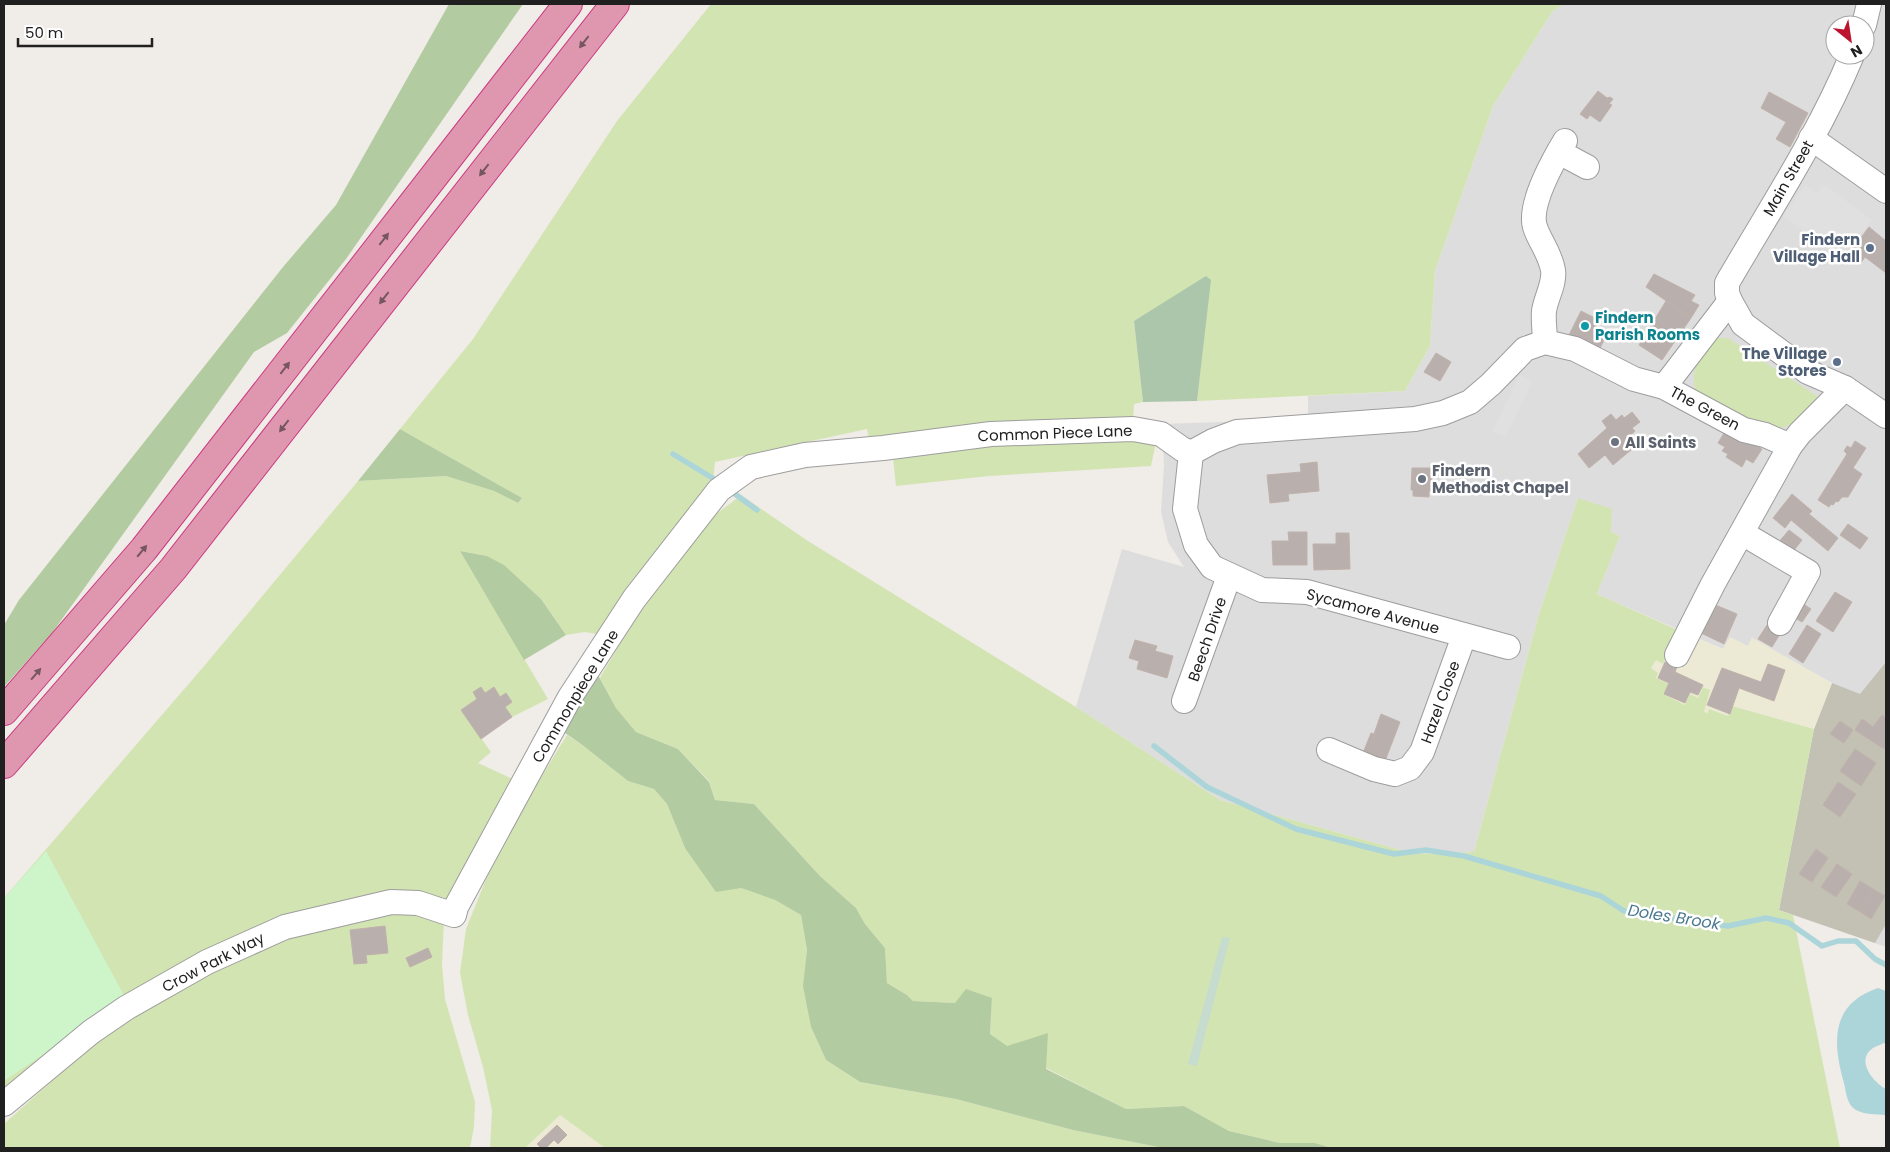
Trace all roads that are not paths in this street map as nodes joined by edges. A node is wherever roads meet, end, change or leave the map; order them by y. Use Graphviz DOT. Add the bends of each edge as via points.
graph roads {
  1 [pos="568,4"];
  2 [pos="615,4"];
  3 [pos="1848,65"];
  4 [pos="1811,138"];
  5 [pos="1587,167"];
  6 [pos="1886,191"];
  7 [pos="1730,301"];
  8 [pos="1545,342"];
  9 [pos="1664,387"];
  10 [pos="1845,388"];
  11 [pos="1886,416"];
  12 [pos="1790,446"];
  13 [pos="1191,452"];
  14 [pos="725,486"];
  15 [pos="1742,533"];
  16 [pos="1229,576"];
  17 [pos="1780,623"];
  18 [pos="1464,636"];
  19 [pos="1508,647"];
  20 [pos="1677,656"];
  21 [pos="1184,701"];
  22 [pos="4,711"];
  23 [pos="1329,750"];
  24 [pos="4,764"];
  25 [pos="454,915"];
  26 [pos="4,1104"];
  22 -- 1 [label="highway, one-way" via="144,549"];
  2 -- 24 [label="highway, one-way" via="173,569"];
  3 -- 4 [label="street, Main Street"];
  4 -- 6 [label="street"];
  4 -- 7 [label="street, Main Street" via="1726,284"];
  5 -- 8 [label="street" via="1562,146 1535,206 1534,226 1547,249 1553,271 1544,311"];
  7 -- 9 [label="street, The Green"];
  7 -- 10 [label="street" via="1743,324 1808,372"];
  8 -- 9 [label="street" via="1574,349 1634,379"];
  8 -- 13 [label="street" via="1525,348 1470,402 1442,413 1414,419 1237,432"];
  9 -- 12 [label="street, The Green" via="1744,430"];
  10 -- 11 [label="street"];
  10 -- 12 [label="street"];
  12 -- 15 [label="street"];
  13 -- 14 [label="street, Common Piece Lane" via="1161,434 1133,429 991,434 805,455 751,467"];
  13 -- 16 [label="street, Sycamore Avenue" via="1185,509 1190,528 1196,545 1212,567"];
  14 -- 25 [label="street, Commonpiece Lane" via="634,599 570,697"];
  15 -- 17 [label="street" via="1808,572"];
  15 -- 20 [label="street"];
  16 -- 18 [label="street, Sycamore Avenue" via="1262,590 1307,592"];
  16 -- 21 [label="street, Beech Drive"];
  18 -- 19 [label="street, Sycamore Avenue"];
  18 -- 23 [label="street, Hazel Close" via="1422,752 1410,768 1395,774"];
  25 -- 26 [label="street, Crow Park Way" via="418,904 391,902 285,927 207,962 126,1008 91,1032"];
}
